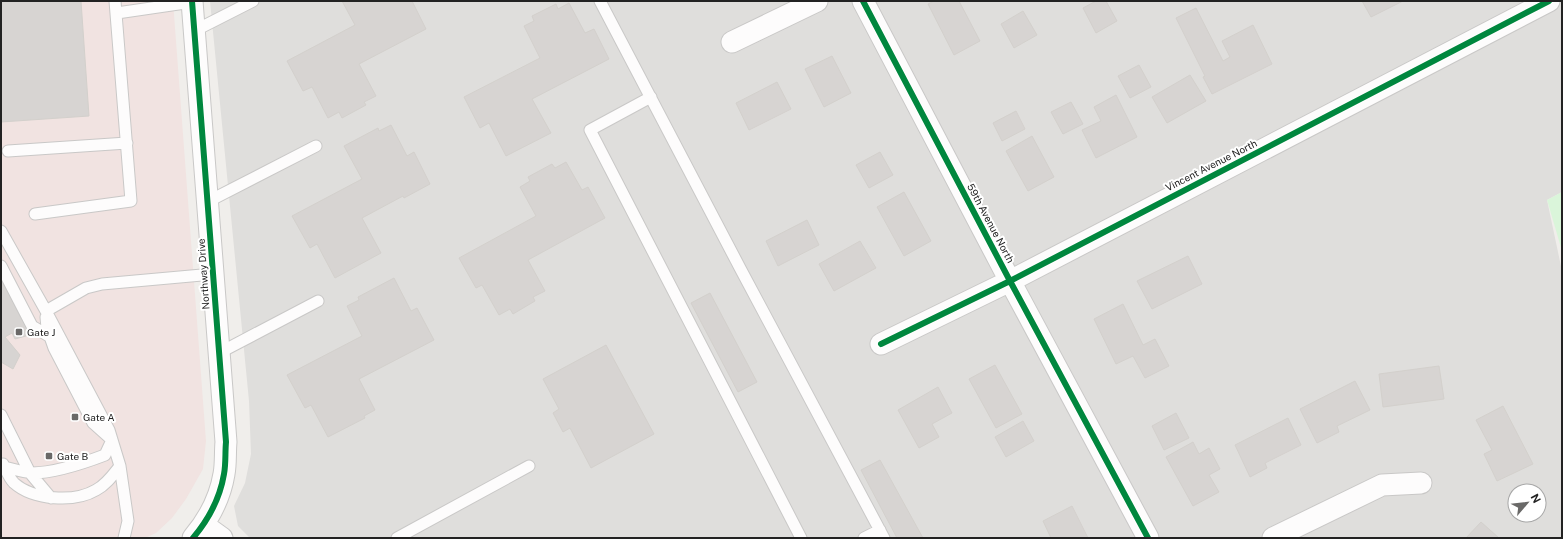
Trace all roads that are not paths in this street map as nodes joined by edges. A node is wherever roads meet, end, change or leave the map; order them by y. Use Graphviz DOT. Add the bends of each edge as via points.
graph roads {
  1 [pos="116,1"];
  2 [pos="192,1"];
  3 [pos="253,1"];
  4 [pos="600,1"];
  5 [pos="817,1"];
  6 [pos="863,1"];
  7 [pos="1549,1"];
  8 [pos="117,13"];
  9 [pos="194,31"];
  10 [pos="732,42"];
  11 [pos="651,97"];
  12 [pos="127,143"];
  13 [pos="316,146"];
  14 [pos="8,151"];
  15 [pos="207,202"];
  16 [pos="35,214"];
  17 [pos="1,231"];
  18 [pos="1,266"];
  19 [pos="213,274"];
  20 [pos="1010,281"];
  21 [pos="318,301"];
  22 [pos="46,311"];
  23 [pos="50,337"];
  24 [pos="63,344"];
  25 [pos="881,344"];
  26 [pos="219,353"];
  27 [pos="1,415"];
  28 [pos="112,440"];
  29 [pos="3,464"];
  30 [pos="120,466"];
  31 [pos="529,466"];
  32 [pos="30,473"];
  33 [pos="1421,483"];
  34 [pos="51,498"];
  35 [pos="199,531"];
  36 [pos="882,534"];
  37 [pos="124,538"];
  38 [pos="222,538"];
  39 [pos="397,538"];
  40 [pos="801,538"];
  41 [pos="864,538"];
  42 [pos="1148,538"];
  43 [pos="1273,538"];
  1 -- 8 [label="lane"];
  2 -- 8 [label="lane"];
  2 -- 9 [label="street, Northway Drive"];
  3 -- 9 [label="lane"];
  4 -- 11 [label="lane"];
  5 -- 10 [label="street"];
  6 -- 20 [label="street, 59th Avenue North"];
  7 -- 20 [label="street, Vincent Avenue North"];
  8 -- 12 [label="lane"];
  9 -- 15 [label="street, Northway Drive"];
  11 -- 36 [label="lane"];
  11 -- 40 [label="lane" via="590,130"];
  12 -- 14 [label="lane"];
  12 -- 16 [label="lane" via="131,201"];
  13 -- 15 [label="lane"];
  15 -- 19 [label="street, Northway Drive"];
  17 -- 22 [label="lane"];
  18 -- 23 [label="lane" via="32,326"];
  19 -- 22 [label="lane" via="102,284 86,288"];
  19 -- 26 [label="street, Northway Drive"];
  20 -- 25 [label="street, Vincent Avenue North"];
  20 -- 42 [label="street, 59th Avenue North"];
  21 -- 26 [label="lane"];
  22 -- 23 [label="lane"];
  22 -- 24 [label="lane"];
  23 -- 24 [label="lane"];
  23 -- 28 [label="lane" via="93,423"];
  24 -- 28 [label="lane"];
  26 -- 35 [label="street, Northway Drive" via="226,442 224,473 216,503"];
  27 -- 32 [label="lane"];
  28 -- 30 [label="lane"];
  28 -- 32 [label="lane" via="105,455 88,462"];
  29 -- 32 [label="lane"];
  29 -- 34 [label="lane" via="12,481 22,489"];
  30 -- 34 [label="lane" via="96,491 72,498"];
  30 -- 37 [label="lane" via="128,521"];
  31 -- 39 [label="lane"];
  32 -- 34 [label="lane"];
  33 -- 43 [label="street" via="1382,485"];
  35 -- 38 [label="street, Northway Drive"];
  36 -- 41 [label="lane"];
}
